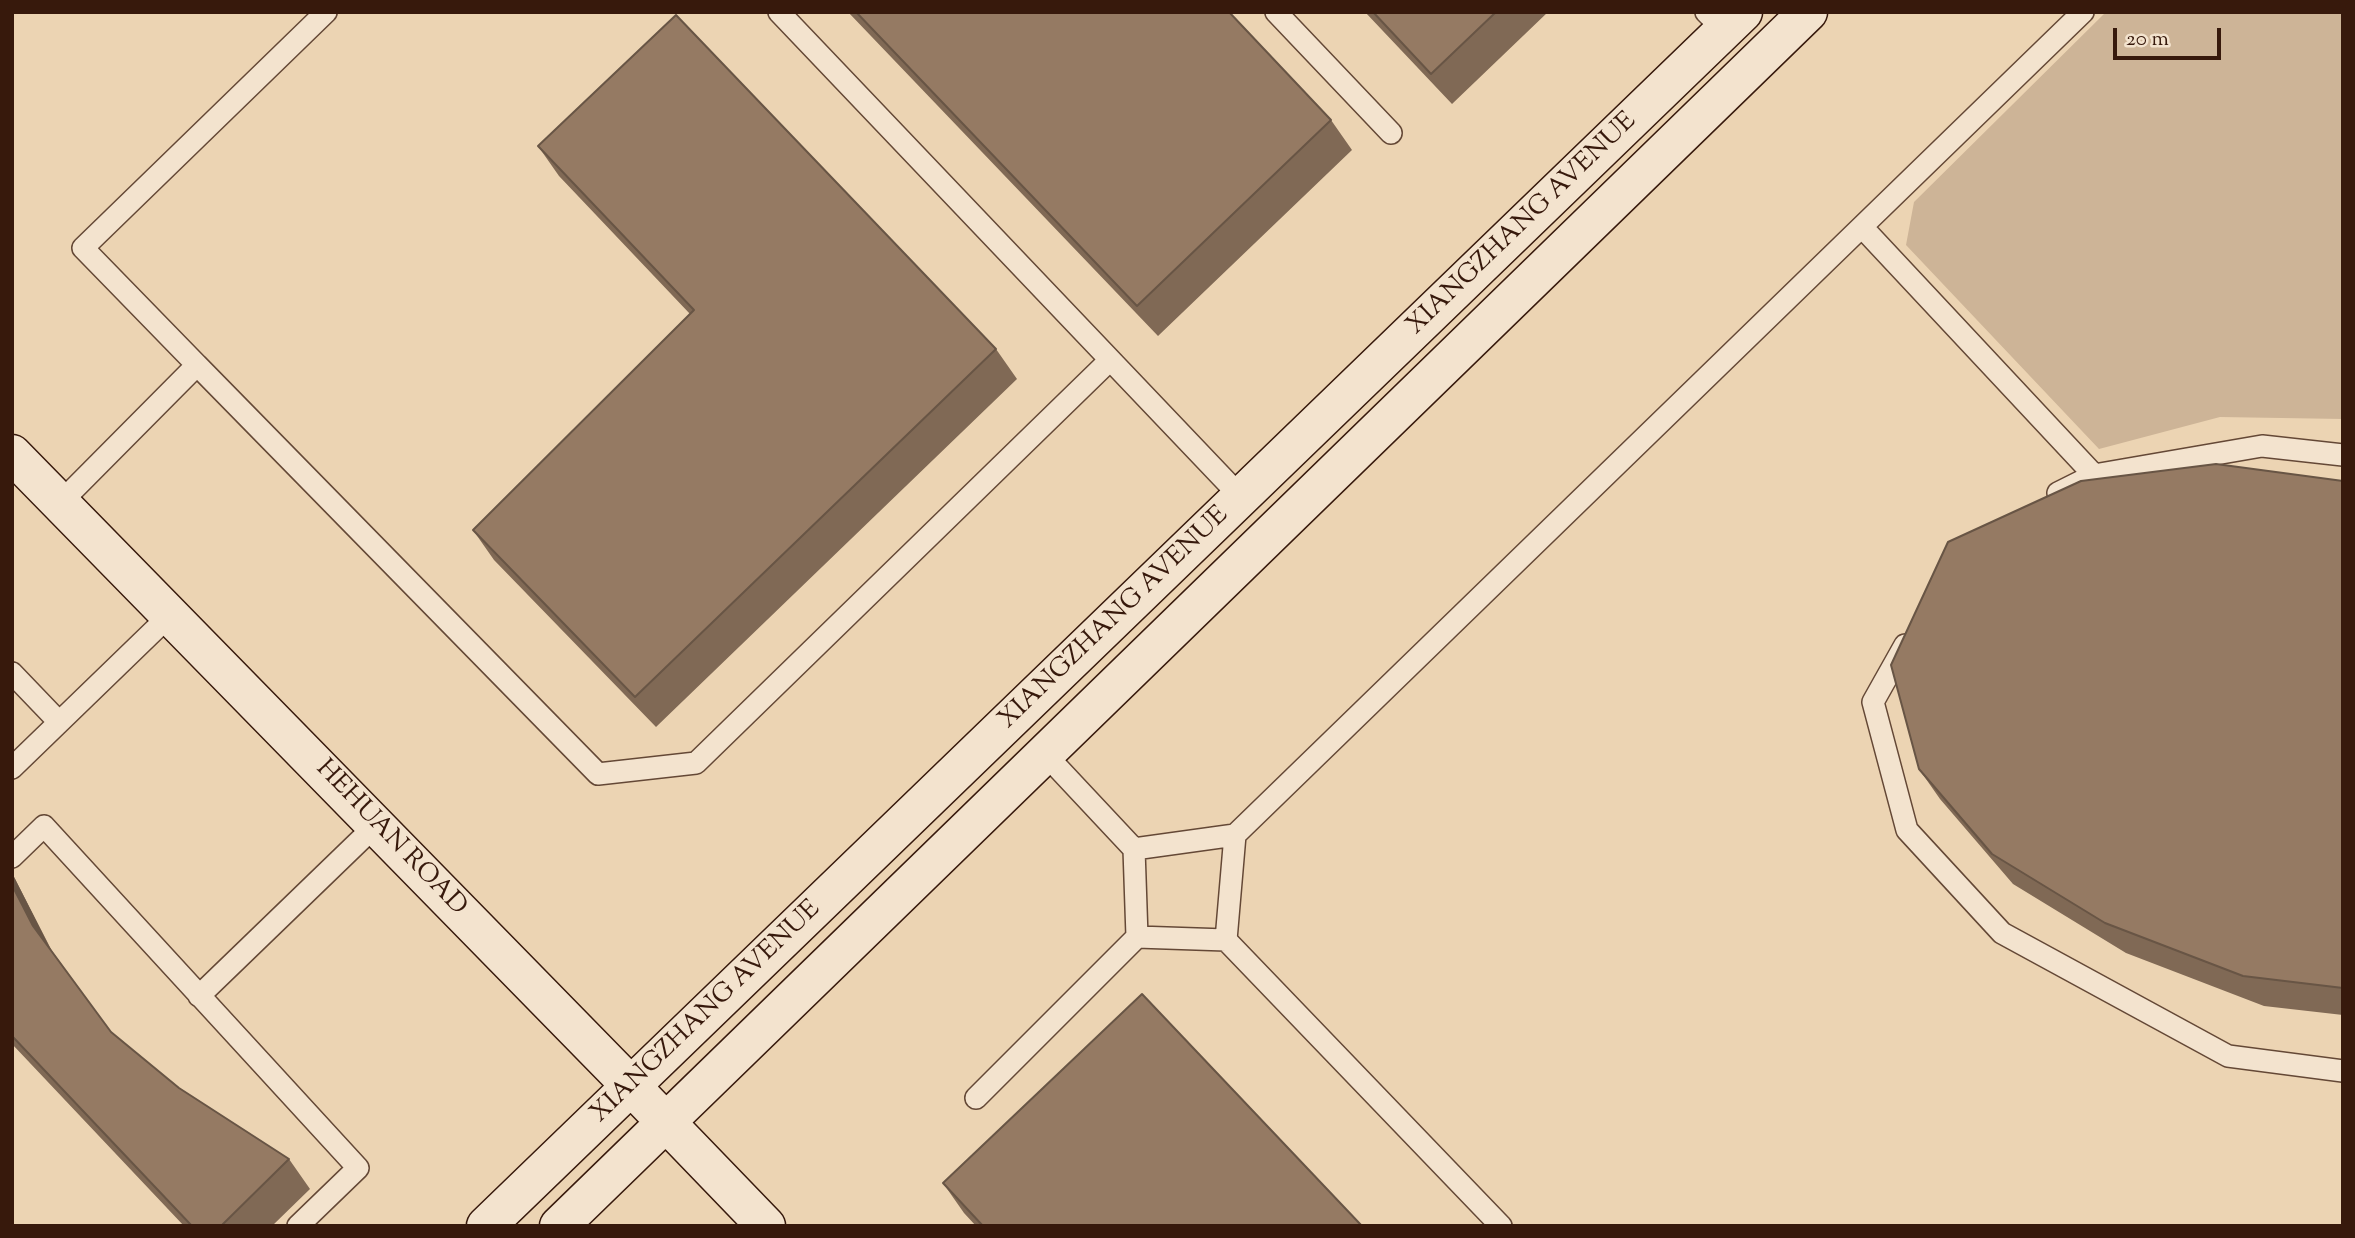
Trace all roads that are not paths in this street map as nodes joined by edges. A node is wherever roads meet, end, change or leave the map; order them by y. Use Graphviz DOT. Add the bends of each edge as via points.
graph roads {
  1 [pos="326,12"];
  2 [pos="779,12"];
  3 [pos="1276,12"];
  4 [pos="1808,12"];
  5 [pos="2083,12"];
  6 [pos="1725,18"];
  7 [pos="1391,133"];
  8 [pos="1862,227"];
  9 [pos="1110,360"];
  10 [pos="197,365"];
  11 [pos="12,454"];
  12 [pos="2343,455"];
  13 [pos="2095,475"];
  14 [pos="1241,497"];
  15 [pos="60,503"];
  16 [pos="2035,506"];
  17 [pos="170,615"];
  18 [pos="1919,622"];
  19 [pos="12,673"];
  20 [pos="59,722"];
  21 [pos="1045,754"];
  22 [pos="12,768"];
  23 [pos="376,825"];
  24 [pos="1235,835"];
  25 [pos="1134,849"];
  26 [pos="12,857"];
  27 [pos="1137,937"];
  28 [pos="1226,940"];
  29 [pos="200,996"];
  30 [pos="2343,1071"];
  31 [pos="631,1086"];
  32 [pos="976,1098"];
  33 [pos="667,1122"];
  34 [pos="298,1226"];
  35 [pos="486,1226"];
  36 [pos="559,1226"];
  37 [pos="766,1226"];
  38 [pos="1501,1226"];
  1 -- 10 [label="lane" via="83,248"];
  2 -- 9 [label="lane"];
  3 -- 7 [label="lane"];
  4 -- 21 [label="main road, XIANGZHANG AVENUE"];
  5 -- 8 [label="lane"];
  6 -- 14 [label="main road, XIANGZHANG AVENUE"];
  8 -- 13 [label="lane"];
  8 -- 24 [label="lane"];
  9 -- 10 [label="lane" via="696,762 598,774"];
  9 -- 14 [label="lane"];
  10 -- 15 [label="lane"];
  11 -- 15 [label="main road, HEHUAN ROAD"];
  12 -- 13 [label="lane" via="2262,446"];
  13 -- 16 [label="lane"];
  14 -- 31 [label="main road, XIANGZHANG AVENUE"];
  15 -- 17 [label="main road, HEHUAN ROAD"];
  17 -- 20 [label="lane"];
  17 -- 23 [label="main road, HEHUAN ROAD"];
  18 -- 30 [label="lane" via="1874,702 1907,830 2002,933 2228,1056"];
  19 -- 20 [label="lane"];
  20 -- 22 [label="lane"];
  21 -- 25 [label="lane"];
  21 -- 33 [label="main road, XIANGZHANG AVENUE"];
  23 -- 29 [label="lane"];
  23 -- 31 [label="main road, HEHUAN ROAD"];
  24 -- 25 [label="lane"];
  24 -- 28 [label="lane"];
  25 -- 27 [label="lane"];
  26 -- 29 [label="lane" via="44,826"];
  27 -- 28 [label="lane"];
  27 -- 32 [label="lane"];
  28 -- 38 [label="lane"];
  29 -- 34 [label="lane" via="358,1168"];
  31 -- 33 [label="main road, HEHUAN ROAD"];
  31 -- 35 [label="main road, XIANGZHANG AVENUE"];
  33 -- 36 [label="main road, XIANGZHANG AVENUE"];
  33 -- 37 [label="main road, HEHUAN ROAD"];
}
